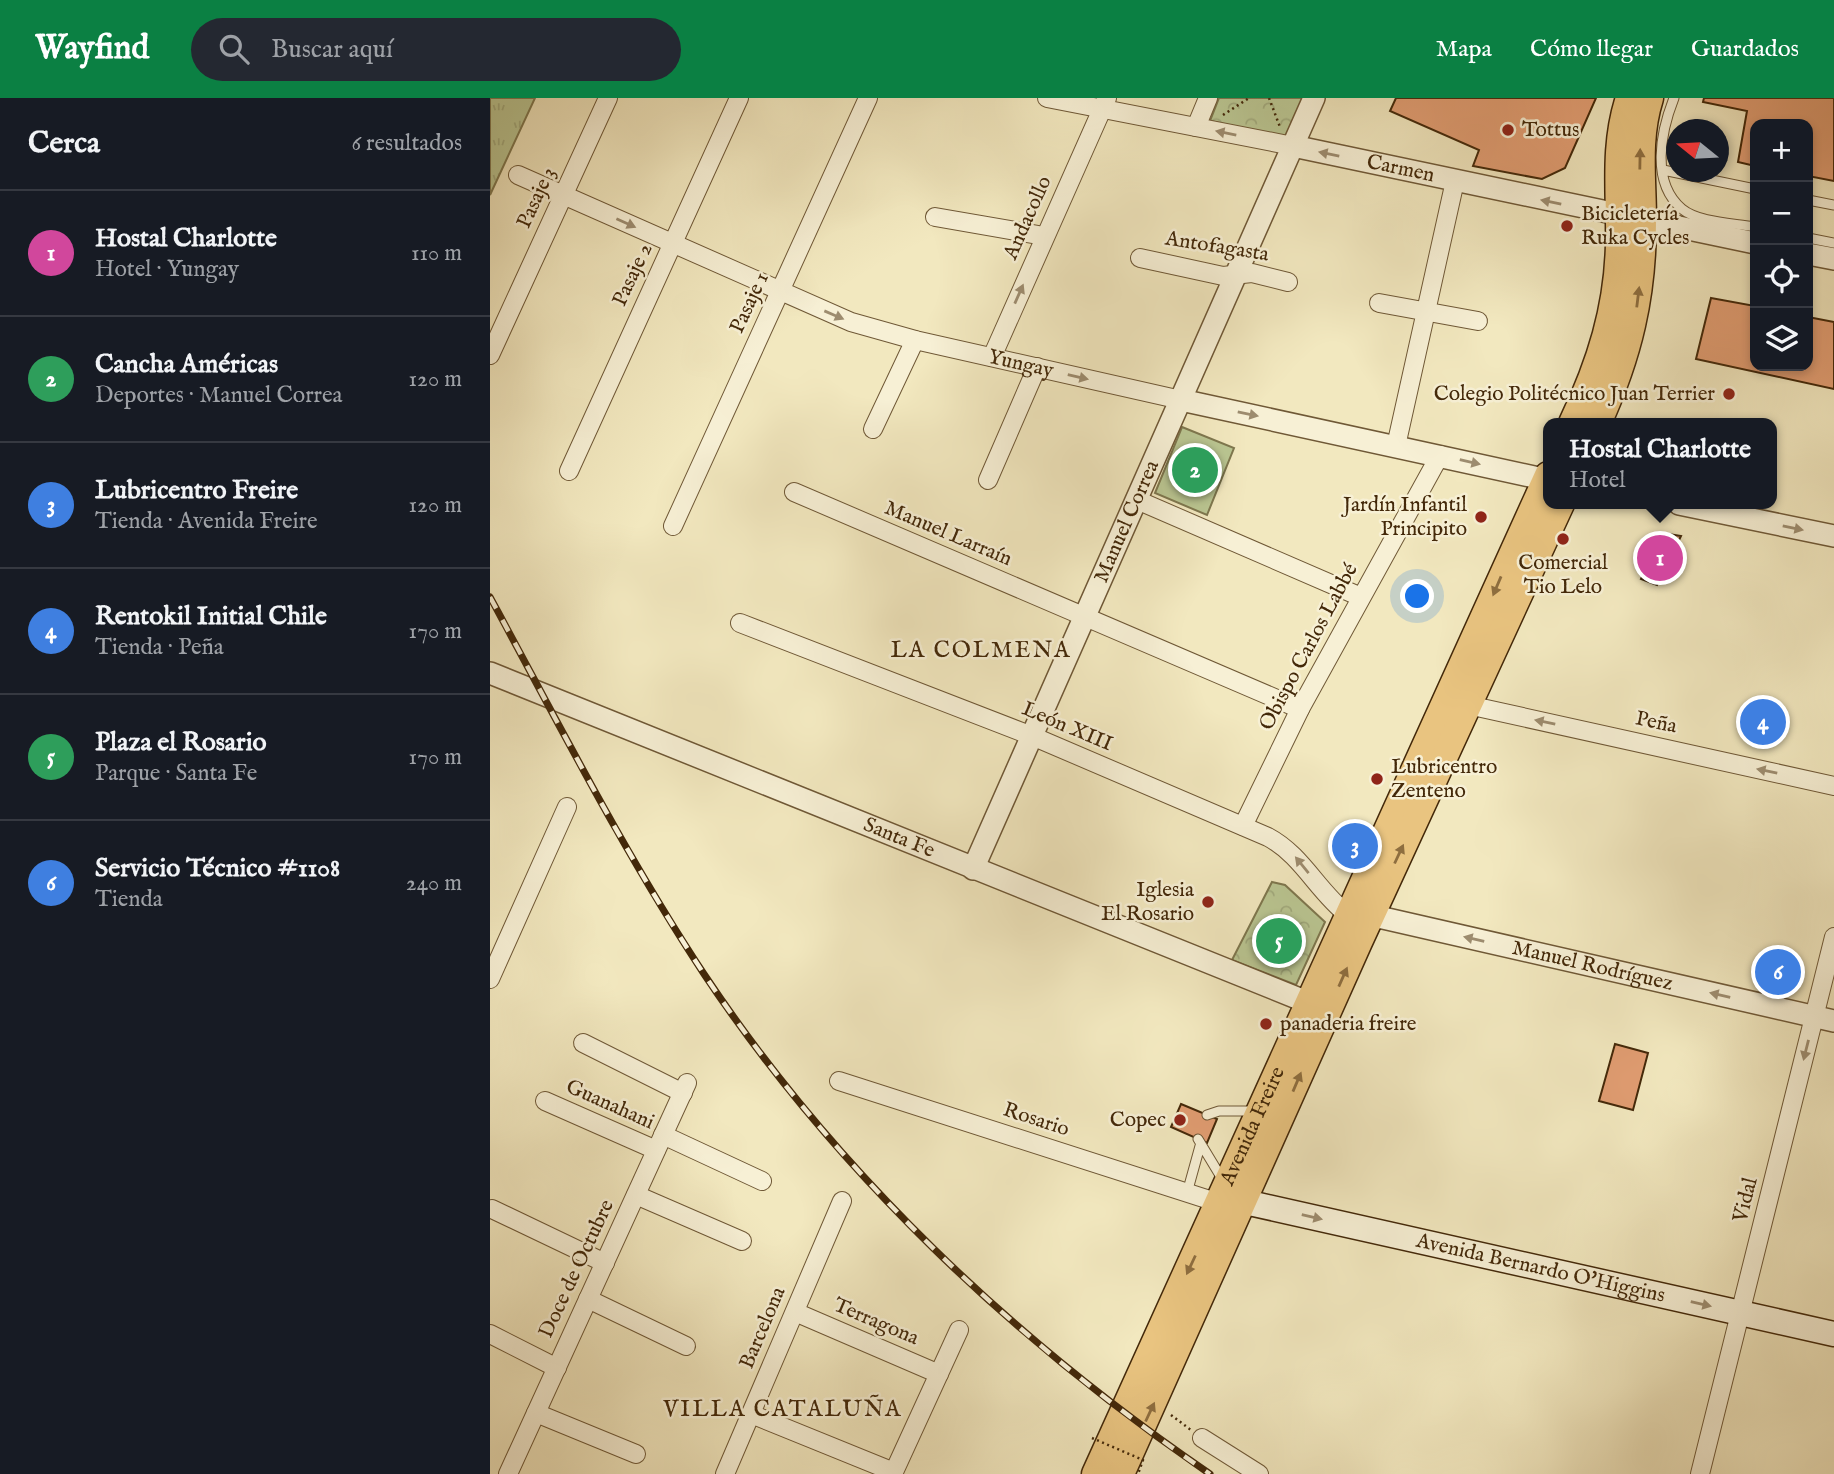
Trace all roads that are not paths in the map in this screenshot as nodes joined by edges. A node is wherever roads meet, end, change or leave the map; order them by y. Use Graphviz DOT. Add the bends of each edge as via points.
graph roads {
  1 [pos="608,98"];
  2 [pos="739,98"];
  3 [pos="868,98"];
  4 [pos="1047,98"];
  5 [pos="1208,98"];
  6 [pos="1314,98"];
  7 [pos="1629,98"];
  8 [pos="1650,98"];
  9 [pos="1674,98"];
  10 [pos="1104,103"];
  11 [pos="1196,127"];
  12 [pos="1293,146"];
  13 [pos="1663,170"];
  14 [pos="518,175"];
  15 [pos="1455,181"];
  16 [pos="1750,188"];
  17 [pos="564,195"];
  18 [pos="1813,201"];
  19 [pos="1834,205"];
  20 [pos="935,217"];
  21 [pos="1630,218"];
  22 [pos="1750,227"];
  23 [pos="1044,236"];
  24 [pos="1813,239"];
  25 [pos="1750,242"];
  26 [pos="1834,243"];
  27 [pos="673,244"];
  28 [pos="1813,255"];
  29 [pos="1140,258"];
  30 [pos="1834,260"];
  31 [pos="1237,274"];
  32 [pos="1288,282"];
  33 [pos="780,292"];
  34 [pos="1379,303"];
  35 [pos="1424,311"];
  36 [pos="1478,321"];
  37 [pos="915,340"];
  38 [pos="490,355"];
  39 [pos="992,357"];
  40 [pos="1037,368"];
  41 [pos="1181,400"];
  42 [pos="1574,418"];
  43 [pos="1600,418"];
  44 [pos="873,429"];
  45 [pos="1396,446"];
  46 [pos="1440,455"];
  47 [pos="569,471"];
  48 [pos="1543,477"];
  49 [pos="988,480"];
  50 [pos="1543,487"];
  51 [pos="794,492"];
  52 [pos="1137,500"];
  53 [pos="1559,509"];
  54 [pos="1703,509"];
  55 [pos="673,526"];
  56 [pos="1834,536"];
  57 [pos="1361,597"];
  58 [pos="1085,617"];
  59 [pos="740,623"];
  60 [pos="492,680"];
  61 [pos="1468,705"];
  62 [pos="1300,709"];
  63 [pos="1032,736"];
  64 [pos="1834,786"];
  65 [pos="567,807"];
  66 [pos="1243,826"];
  67 [pos="973,869"];
  68 [pos="1359,916"];
  69 [pos="1834,937"];
  70 [pos="490,977"];
  71 [pos="1307,1002"];
  72 [pos="1824,1019"];
  73 [pos="1316,1039"];
  74 [pos="583,1043"];
  75 [pos="839,1081"];
  76 [pos="545,1101"];
  77 [pos="1260,1112"];
  78 [pos="1207,1115"];
  79 [pos="660,1143"];
  80 [pos="762,1181"];
  81 [pos="1231,1189"];
  82 [pos="1187,1193"];
  83 [pos="636,1195"];
  84 [pos="842,1201"];
  85 [pos="492,1209"];
  86 [pos="742,1241"];
  87 [pos="605,1263"];
  88 [pos="588,1300"];
  89 [pos="794,1312"];
  90 [pos="1741,1313"];
  91 [pos="959,1330"];
  92 [pos="490,1334"];
  93 [pos="1834,1334"];
  94 [pos="686,1346"];
  95 [pos="556,1368"];
  96 [pos="939,1374"];
  97 [pos="536,1413"];
  98 [pos="751,1414"];
  99 [pos="1202,1438"];
  100 [pos="636,1454"];
  101 [pos="894,1473"];
  102 [pos="508,1474"];
  103 [pos="725,1474"];
  104 [pos="1095,1474"];
  105 [pos="1121,1474"];
  106 [pos="1259,1474"];
  107 [pos="1700,1474"];
  1 -- 17 [label="street, Pasaje 3"];
  2 -- 27 [label="street, Pasaje 2"];
  3 -- 33 [label="street, Pasaje 1"];
  4 -- 10 [label="street, Carmen"];
  5 -- 11 [label="street"];
  6 -- 12 [label="street, Manuel Correa"];
  7 -- 21 [label="main road" via="1618,146"];
  21 -- 8 [label="main road, one-way"];
  9 -- 13 [label="lane" via="1660,151"];
  10 -- 11 [label="street, Carmen"];
  10 -- 23 [label="street, Andacollo"];
  12 -- 11 [label="street, Carmen, one-way"];
  15 -- 12 [label="street, Carmen, one-way"];
  12 -- 31 [label="street, Manuel Correa"];
  13 -- 16 [label="lane"];
  13 -- 22 [label="lane" via="1666,185 1682,209"];
  14 -- 17 [label="street, Yungay"];
  21 -- 15 [label="street, Carmen, one-way"];
  15 -- 35 [label="street"];
  17 -- 27 [label="street, Yungay, one-way"];
  17 -- 38 [label="street, Pasaje 3"];
  18 -- 19 [label="lane"];
  20 -- 23 [label="street"];
  21 -- 25 [label="street, Carmen"];
  21 -- 42 [label="main road" via="1609,331"];
  43 -- 21 [label="main road, one-way" via="1633,330 1639,289"];
  39 -- 23 [label="street, Andacollo, one-way"];
  24 -- 26 [label="lane"];
  27 -- 33 [label="street, Yungay"];
  27 -- 47 [label="street, Pasaje 2"];
  28 -- 30 [label="street"];
  29 -- 31 [label="street, Antofagasta"];
  31 -- 32 [label="street, Antofagasta"];
  31 -- 41 [label="street, Manuel Correa"];
  33 -- 37 [label="street, Yungay, one-way" via="851,322"];
  33 -- 55 [label="street, Pasaje 1"];
  34 -- 35 [label="street"];
  35 -- 36 [label="street"];
  35 -- 45 [label="street"];
  37 -- 39 [label="street, Yungay"];
  37 -- 44 [label="street"];
  39 -- 40 [label="street, Yungay"];
  40 -- 41 [label="street, Yungay, one-way"];
  40 -- 49 [label="street"];
  41 -- 45 [label="street, Yungay, one-way"];
  41 -- 52 [label="street, Manuel Correa"];
  45 -- 46 [label="street, Yungay"];
  46 -- 48 [label="street, Yungay, one-way"];
  46 -- 57 [label="street, Obispo Carlos Labbé"];
  50 -- 68 [label="main road, Avenida Freire, one-way"];
  51 -- 58 [label="street, Manuel Larraín"];
  52 -- 57 [label="street"];
  52 -- 58 [label="street, Manuel Correa"];
  53 -- 61 [label="main road, Avenida Freire"];
  54 -- 56 [label="street, one-way"];
  57 -- 62 [label="street, Obispo Carlos Labbé"];
  58 -- 62 [label="street, Manuel Larraín"];
  58 -- 63 [label="street, Manuel Correa"];
  59 -- 63 [label="street, León XIII"];
  60 -- 67 [label="street, Santa Fe"];
  64 -- 61 [label="street, Peña, one-way"];
  68 -- 61 [label="main road, Avenida Freire, one-way"];
  62 -- 66 [label="street, Obispo Carlos Labbé"];
  63 -- 66 [label="street, León XIII"];
  63 -- 67 [label="street, Manuel Correa"];
  65 -- 70 [label="street"];
  68 -- 66 [label="street, León XIII, one-way" via="1332,903 1287,849"];
  67 -- 71 [label="street, Santa Fe"];
  68 -- 71 [label="main road, Avenida Freire"];
  72 -- 68 [label="street, Manuel Rodríguez, one-way"];
  73 -- 68 [label="main road, Avenida Freire, one-way"];
  69 -- 72 [label="street, Vidal"];
  71 -- 73 [label="main road"];
  71 -- 77 [label="main road, Avenida Freire"];
  72 -- 90 [label="street, Vidal, one-way"];
  81 -- 73 [label="main road, Avenida Freire, one-way"];
  74 -- 79 [label="street, Doce de Octubre" via="685,1088"];
  75 -- 82 [label="street, Rosario"];
  76 -- 79 [label="street, Guanahani"];
  77 -- 78 [label="lane"];
  77 -- 81 [label="main road, Avenida Freire"];
  79 -- 80 [label="street, Guanahani"];
  79 -- 83 [label="street, Doce de Octubre"];
  81 -- 82 [label="street, Rosario"];
  81 -- 82 [label="lane" via="1199,1142"];
  81 -- 90 [label="main road, Avenida Bernardo O'Higgins, one-way"];
  81 -- 104 [label="main road, Avenida Freire, one-way"];
  105 -- 81 [label="main road, Avenida Freire, one-way" via="1154,1402"];
  83 -- 86 [label="street"];
  83 -- 87 [label="street, Doce de Octubre"];
  84 -- 89 [label="street, Barcelona"];
  85 -- 87 [label="street"];
  87 -- 88 [label="street, Doce de Octubre"];
  88 -- 94 [label="street"];
  88 -- 95 [label="street, Doce de Octubre"];
  89 -- 96 [label="street, Terragona"];
  89 -- 98 [label="street, Barcelona"];
  90 -- 93 [label="main road, Avenida Bernardo O'Higgins"];
  90 -- 107 [label="street, Vidal"];
  91 -- 96 [label="street"];
  92 -- 95 [label="street"];
  95 -- 97 [label="street, Doce de Octubre"];
  96 -- 101 [label="street"];
  97 -- 100 [label="street"];
  97 -- 102 [label="street, Doce de Octubre"];
  98 -- 101 [label="street"];
  98 -- 103 [label="street, Barcelona"];
  99 -- 106 [label="street"];
}
